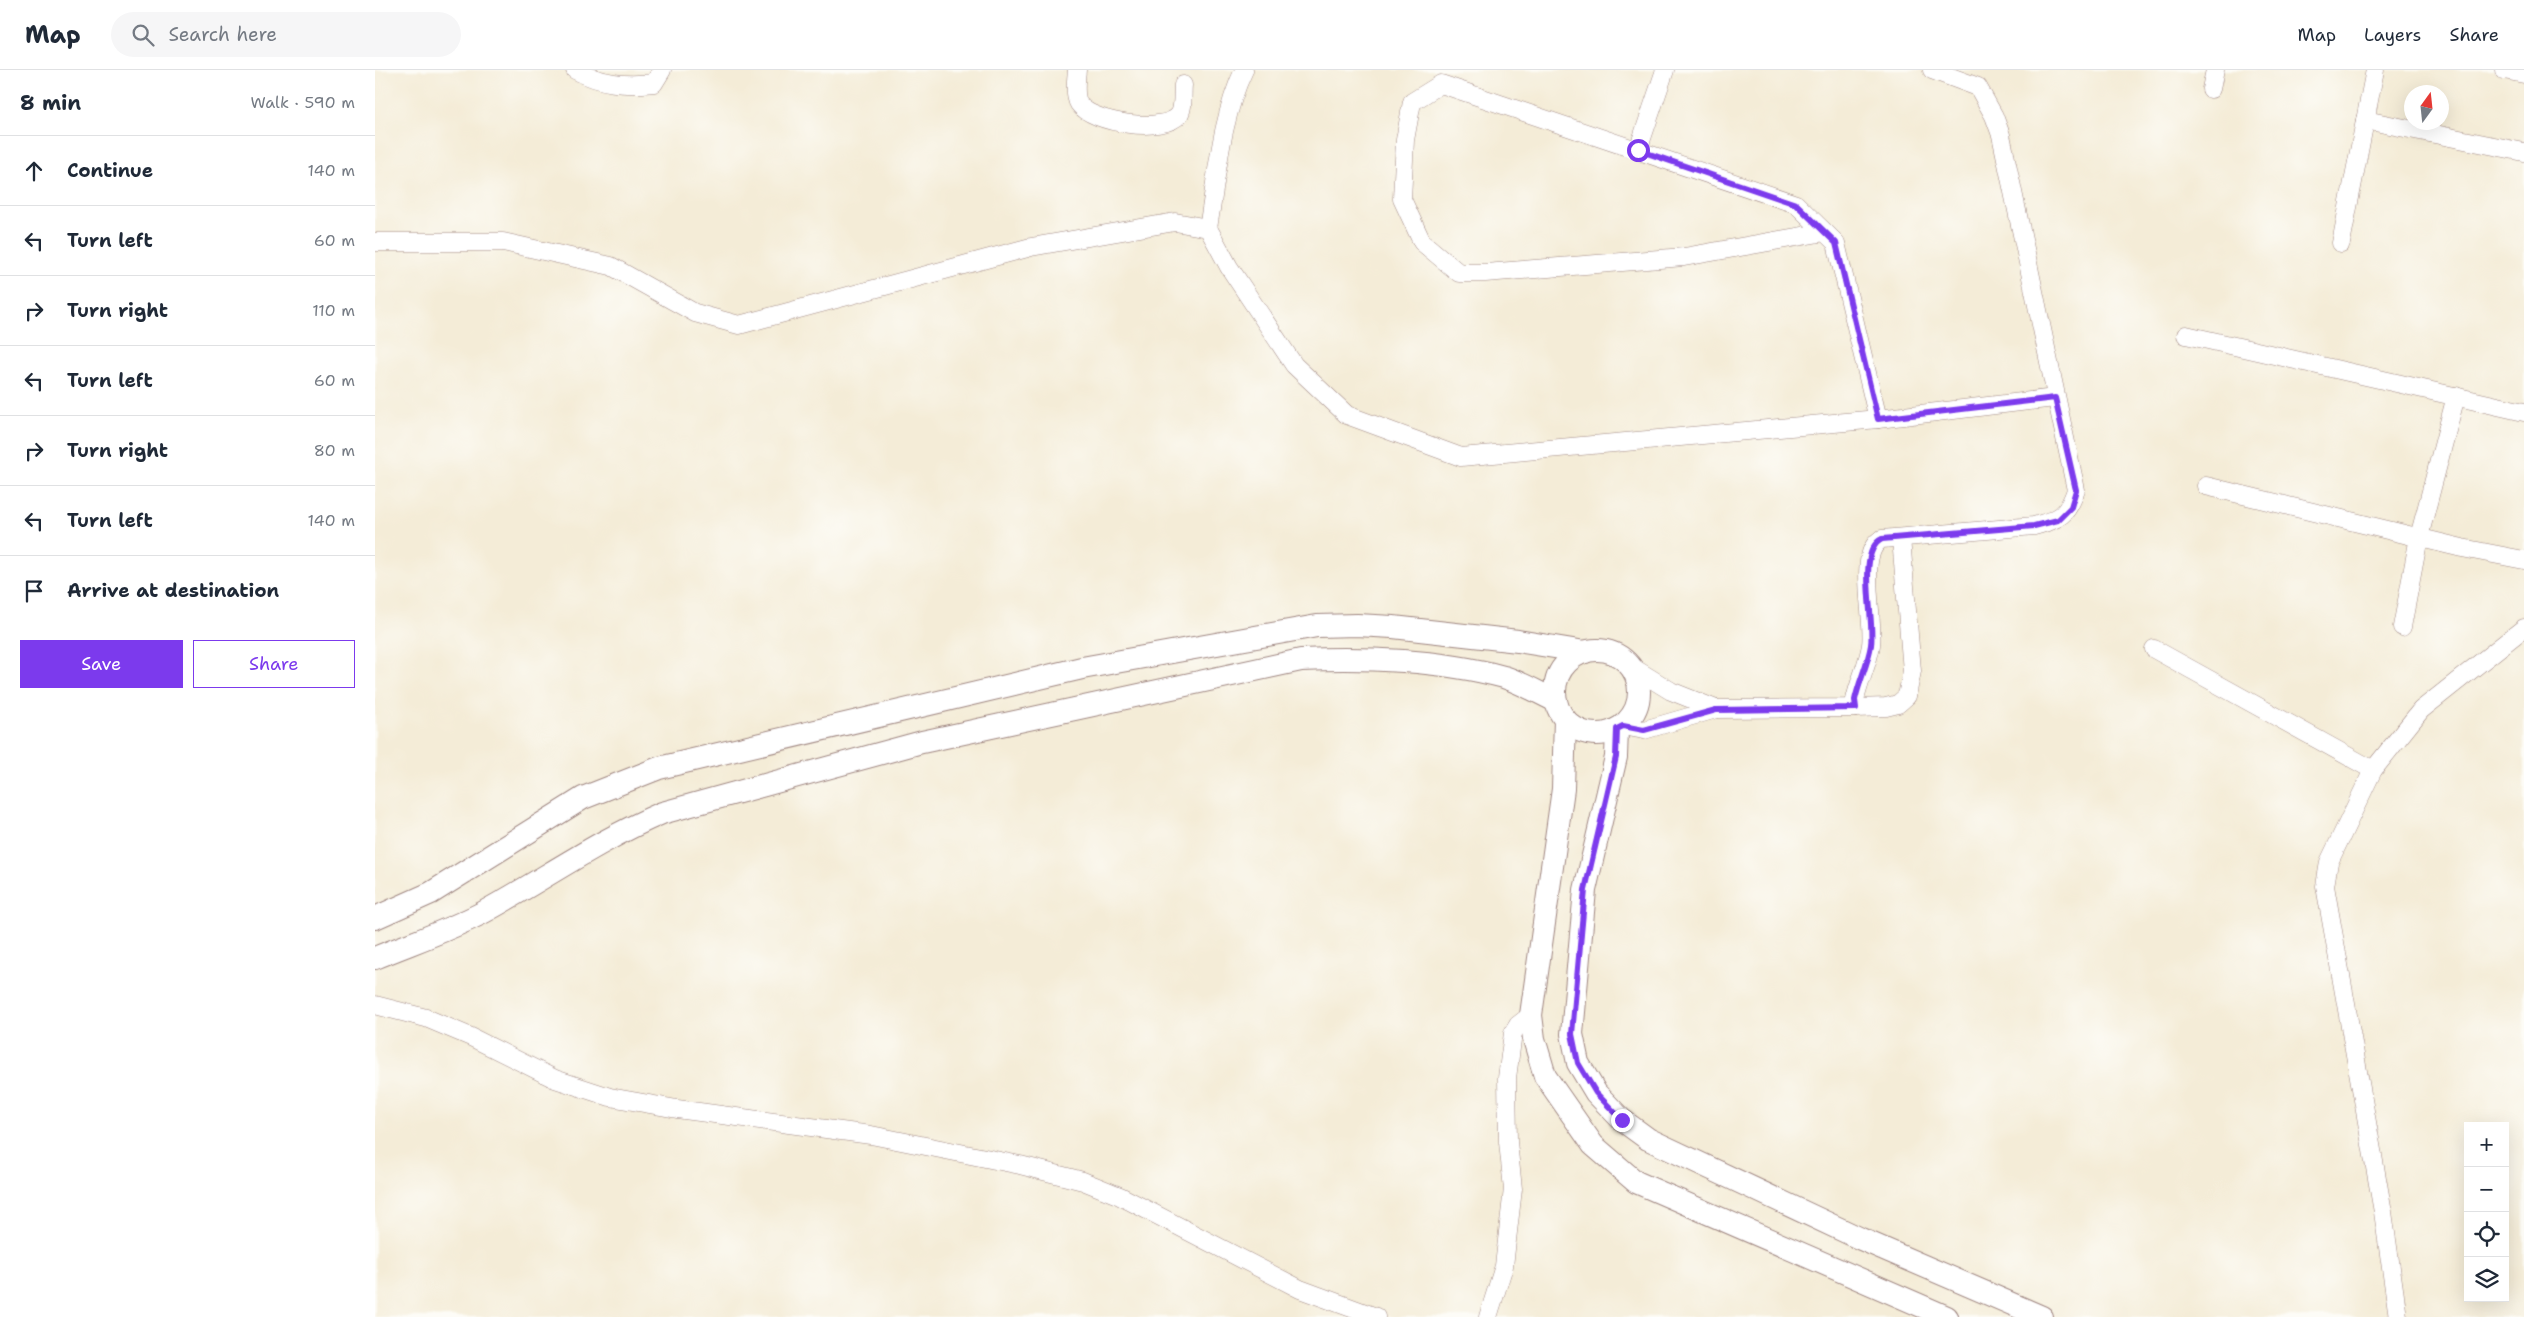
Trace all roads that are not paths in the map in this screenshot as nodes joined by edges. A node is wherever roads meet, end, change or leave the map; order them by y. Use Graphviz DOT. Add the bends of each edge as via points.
graph roads {
  1 [pos="575,70"];
  2 [pos="662,70"];
  3 [pos="1077,70"];
  4 [pos="1244,70"];
  5 [pos="1665,70"];
  6 [pos="1932,70"];
  7 [pos="2215,70"];
  8 [pos="2375,70"];
  9 [pos="2504,70"];
  10 [pos="2524,74"];
  11 [pos="1183,85"];
  12 [pos="2211,89"];
  13 [pos="2365,120"];
  14 [pos="1638,150"];
  15 [pos="2524,152"];
  16 [pos="1208,228"];
  17 [pos="1825,232"];
  18 [pos="375,242"];
  19 [pos="2341,243"];
  20 [pos="2186,335"];
  21 [pos="2457,396"];
  22 [pos="2055,398"];
  23 [pos="2524,412"];
  24 [pos="1878,419"];
  25 [pos="2205,486"];
  26 [pos="2419,537"];
  27 [pos="1901,538"];
  28 [pos="2524,560"];
  29 [pos="2402,626"];
  30 [pos="2524,628"];
  31 [pos="2154,649"];
  32 [pos="1585,652"];
  33 [pos="1632,667"];
  34 [pos="1856,708"];
  35 [pos="1561,710"];
  36 [pos="1716,710"];
  37 [pos="1620,728"];
  38 [pos="2373,770"];
  39 [pos="375,918"];
  40 [pos="375,958"];
  41 [pos="375,1005"];
  42 [pos="1531,1015"];
  43 [pos="1376,1317"];
  44 [pos="1488,1317"];
  45 [pos="1947,1317"];
  46 [pos="2042,1317"];
  47 [pos="2398,1317"];
  1 -- 2 [label="street" via="605,82 628,86 654,84"];
  3 -- 11 [label="street" via="1077,102 1081,107 1095,116 1130,125 1172,120 1181,109"];
  4 -- 16 [label="street" via="1237,84 1222,141"];
  5 -- 14 [label="street"];
  6 -- 22 [label="street" via="1978,87 1994,116 2001,135"];
  7 -- 12 [label="street"];
  8 -- 13 [label="street"];
  9 -- 10 [label="street"];
  13 -- 15 [label="street"];
  13 -- 19 [label="street"];
  14 -- 17 [label="street" via="1796,204"];
  14 -- 17 [label="street" via="1441,84 1412,102 1405,140 1402,199 1422,242 1459,273 1684,258"];
  16 -- 18 [label="street" via="1175,222 1031,247 739,325 695,313 611,266 503,242"];
  16 -- 24 [label="street" via="1229,267 1294,365 1347,415 1461,457"];
  17 -- 24 [label="street" via="1836,243"];
  20 -- 21 [label="street"];
  21 -- 23 [label="street"];
  21 -- 26 [label="street"];
  22 -- 24 [label="street"];
  22 -- 27 [label="street" via="2076,490 2071,507 2058,520 1996,531"];
  25 -- 26 [label="street"];
  26 -- 28 [label="street"];
  26 -- 29 [label="street"];
  27 -- 34 [label="street" via="1877,542 1869,558 1871,643 1855,700"];
  27 -- 34 [label="street" via="1910,628 1911,686 1907,696 1898,704"];
  30 -- 38 [label="street" via="2421,710"];
  31 -- 38 [label="street"];
  32 -- 33 [label="street" via="1611,652"];
  32 -- 35 [label="street" via="1575,656 1561,671 1556,686"];
  32 -- 39 [label="street" via="1518,641 1357,625 1317,626 1082,668 659,768 583,798 431,894"];
  33 -- 36 [label="street" via="1671,691"];
  33 -- 37 [label="street" via="1639,682 1639,698 1634,714"];
  34 -- 36 [label="street"];
  35 -- 37 [label="street" via="1584,732 1606,733"];
  35 -- 40 [label="street" via="1505,678 1483,673 1350,658 1301,660 922,742 662,813 588,849 483,912"];
  35 -- 42 [label="street" via="1563,790"];
  36 -- 37 [label="street" via="1644,730"];
  37 -- 46 [label="street" via="1585,890 1572,1034 1578,1063 1596,1093 1622,1120 1648,1139 1861,1239"];
  38 -- 47 [label="street" via="2329,862 2325,886 2383,1212"];
  41 -- 43 [label="street" via="426,1018 555,1079 610,1097 871,1135 1083,1181 1120,1196 1300,1289"];
  42 -- 44 [label="street" via="1513,1033 1507,1078 1513,1189 1504,1266"];
  42 -- 45 [label="street" via="1545,1076 1593,1144 1636,1182"];
}
